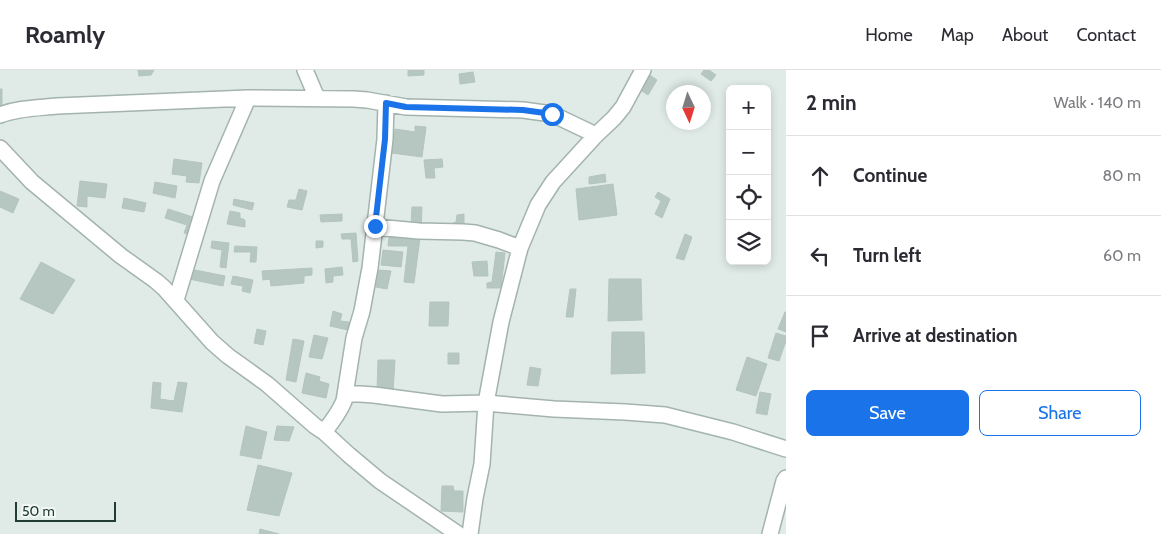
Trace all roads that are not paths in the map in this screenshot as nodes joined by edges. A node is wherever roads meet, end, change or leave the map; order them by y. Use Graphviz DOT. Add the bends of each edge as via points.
graph roads {
  1 [pos="305,70"];
  2 [pos="643,70"];
  3 [pos="248,98"];
  4 [pos="317,98"];
  5 [pos="386,103"];
  6 [pos="0,115"];
  7 [pos="596,135"];
  8 [pos="0,148"];
  9 [pos="375,226"];
  10 [pos="520,248"];
  11 [pos="176,300"];
  12 [pos="346,394"];
  13 [pos="486,403"];
  14 [pos="324,432"];
  15 [pos="786,448"];
  16 [pos="786,478"];
  17 [pos="458,534"];
  18 [pos="470,534"];
  19 [pos="770,534"];
  1 -- 4 [label="street"];
  2 -- 7 [label="street" via="623,107"];
  3 -- 4 [label="street"];
  3 -- 6 [label="street" via="57,106"];
  3 -- 11 [label="street" via="212,181"];
  4 -- 5 [label="street"];
  5 -- 7 [label="street" via="406,107 523,110 552,114"];
  5 -- 9 [label="street"];
  7 -- 10 [label="street" via="552,182 538,204"];
  8 -- 11 [label="street" via="32,182"];
  9 -- 10 [label="street" via="475,233"];
  9 -- 12 [label="street"];
  10 -- 13 [label="street" via="501,322"];
  11 -- 14 [label="street" via="212,342"];
  12 -- 13 [label="street" via="442,404"];
  12 -- 14 [label="street" via="340,410"];
  13 -- 15 [label="street" via="665,415"];
  13 -- 18 [label="street" via="482,464"];
  14 -- 17 [label="street" via="380,481"];
  16 -- 19 [label="street"];
}
